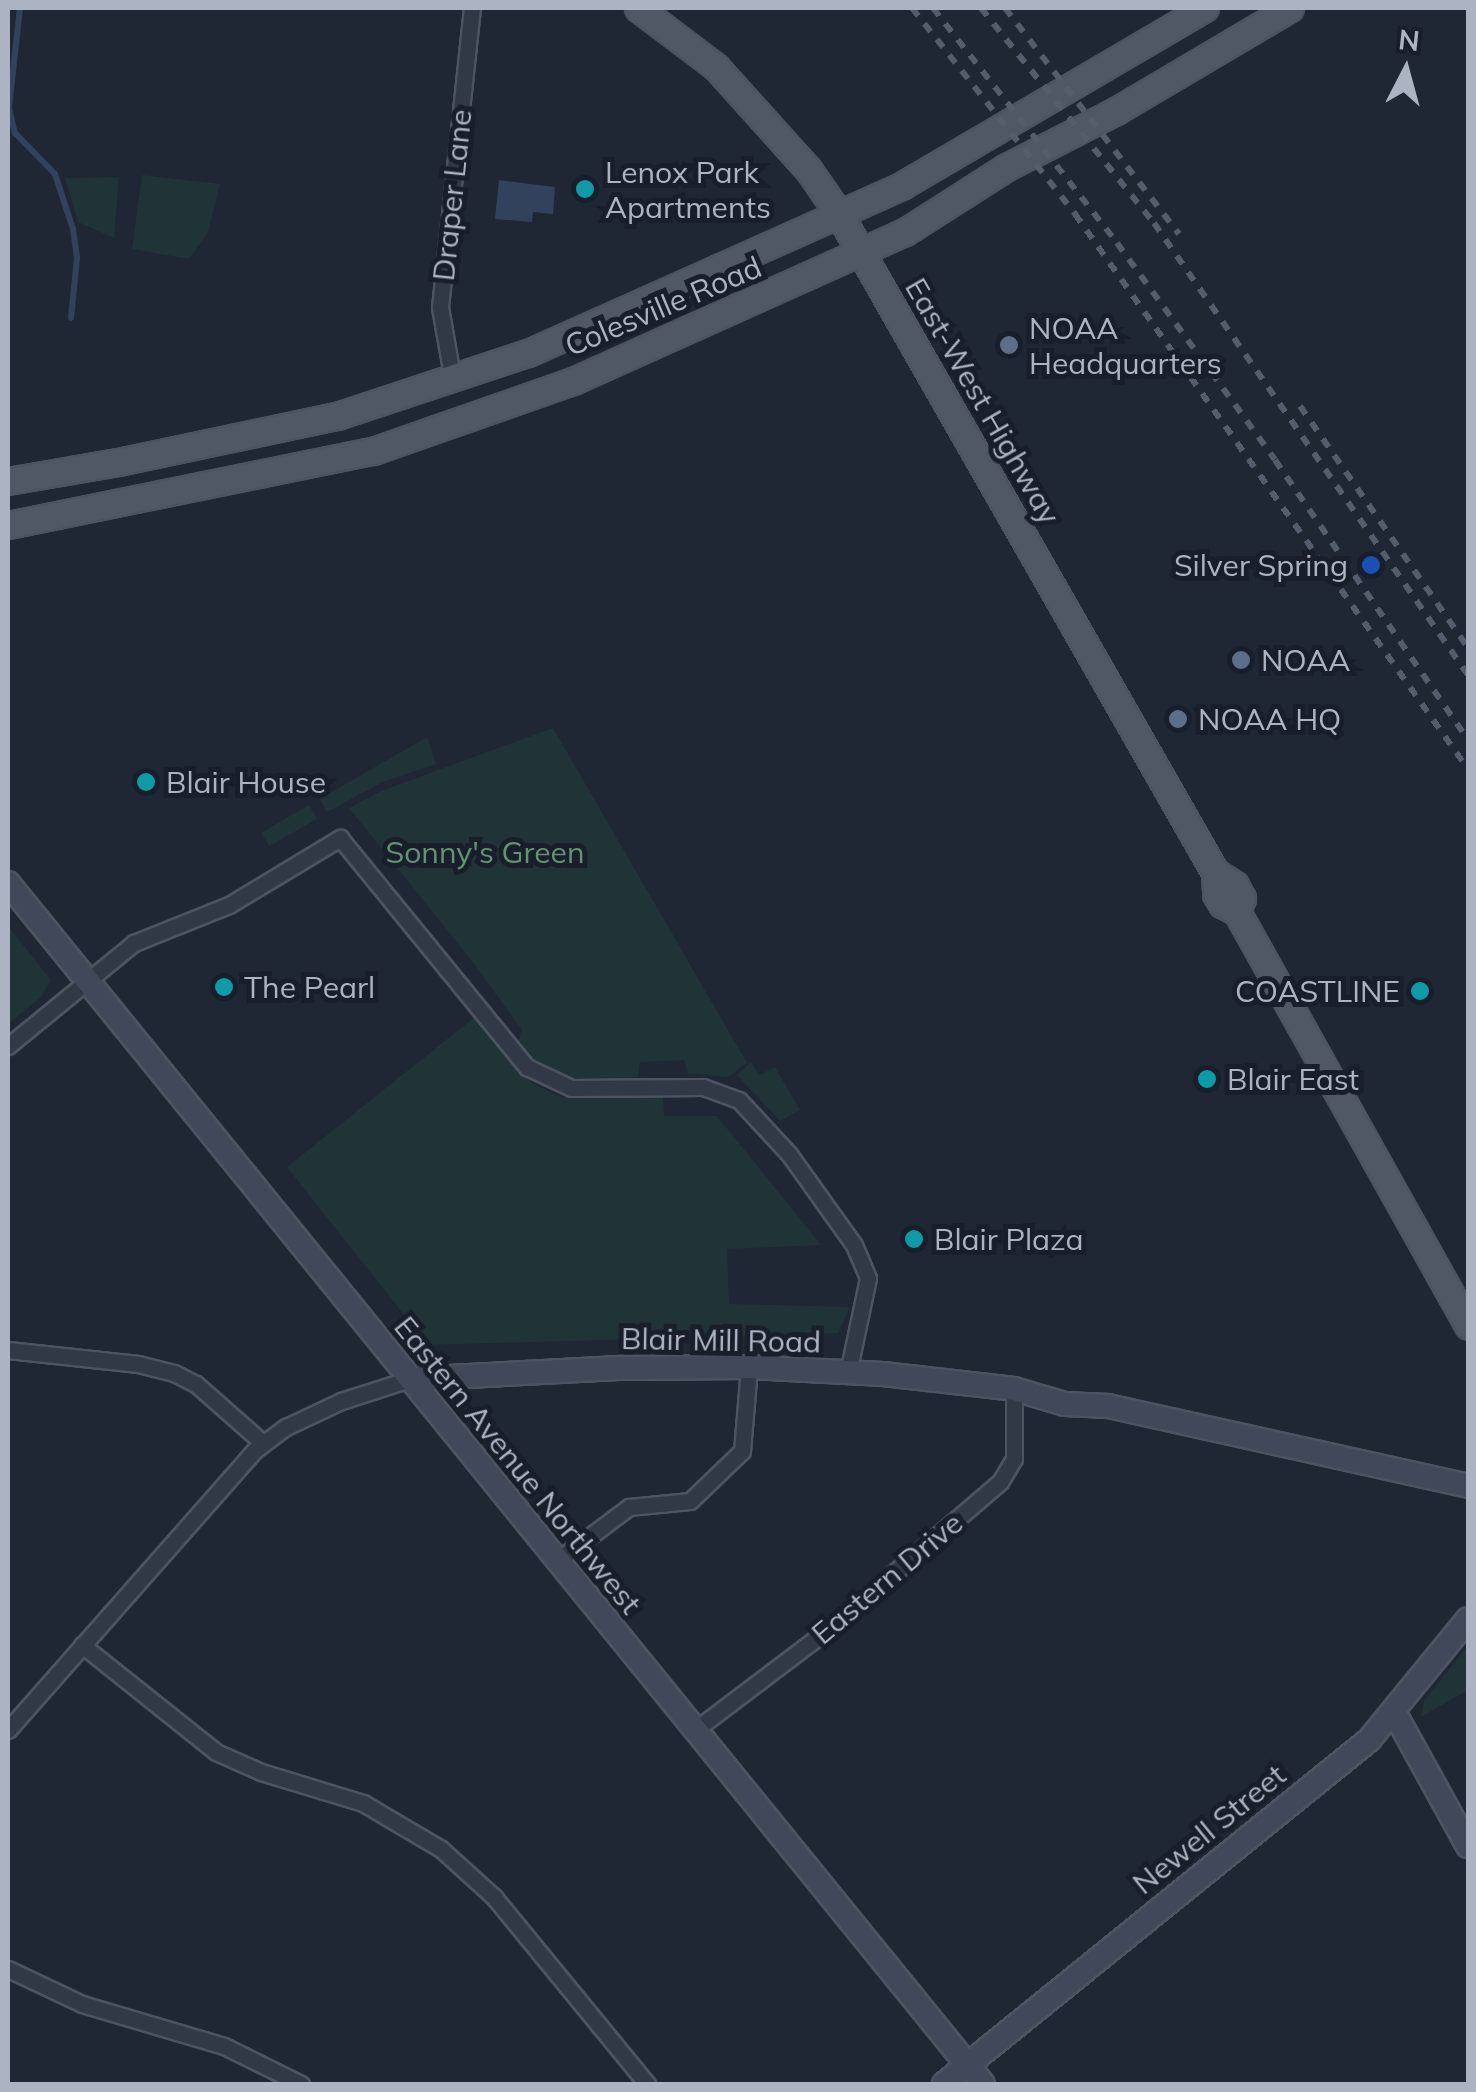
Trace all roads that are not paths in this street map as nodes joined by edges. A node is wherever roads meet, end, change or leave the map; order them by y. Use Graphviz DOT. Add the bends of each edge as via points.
graph roads {
  1 [pos="472,8"];
  2 [pos="638,8"];
  3 [pos="1206,8"];
  4 [pos="1290,8"];
  5 [pos="838,214"];
  6 [pos="861,254"];
  7 [pos="453,382"];
  8 [pos="8,480"];
  9 [pos="8,525"];
  10 [pos="8,883"];
  11 [pos="87,982"];
  12 [pos="8,1046"];
  13 [pos="1468,1326"];
  14 [pos="8,1350"];
  15 [pos="749,1367"];
  16 [pos="848,1372"];
  17 [pos="410,1380"];
  18 [pos="1023,1392"];
  19 [pos="263,1443"];
  20 [pos="1468,1486"];
  21 [pos="558,1560"];
  22 [pos="1468,1619"];
  23 [pos="82,1645"];
  24 [pos="1394,1712"];
  25 [pos="8,1730"];
  26 [pos="695,1730"];
  27 [pos="1468,1846"];
  28 [pos="8,1969"];
  29 [pos="976,2075"];
  30 [pos="302,2084"];
  31 [pos="646,2084"];
  32 [pos="944,2084"];
  1 -- 7 [label="street, Draper Lane" via="440,307"];
  2 -- 5 [label="main road, East-West Highway" via="716,67 808,169"];
  3 -- 5 [label="main road, Colesville Road" via="904,185"];
  4 -- 6 [label="main road, Colesville Road"];
  5 -- 6 [label="main road, East-West Highway"];
  5 -- 7 [label="main road, Colesville Road"];
  6 -- 9 [label="main road, Colesville Road" via="465,422 271,474"];
  6 -- 13 [label="main road, East-West Highway" via="1215,872 1235,884 1242,898 1238,912"];
  7 -- 8 [label="main road, Colesville Road" via="337,416"];
  10 -- 11 [label="street, Eastern Avenue Northwest"];
  11 -- 12 [label="street"];
  11 -- 16 [label="street" via="134,942 230,905 340,838 527,1067 571,1088 704,1087 739,1100 789,1154 854,1245 868,1278"];
  11 -- 17 [label="street, Eastern Avenue Northwest"];
  14 -- 19 [label="street" via="174,1372"];
  15 -- 16 [label="street, Blair Mill Road"];
  15 -- 17 [label="street, Blair Mill Road"];
  15 -- 21 [label="street" via="742,1451 690,1501 629,1508"];
  16 -- 18 [label="street, Blair Mill Road"];
  17 -- 19 [label="street" via="370,1388"];
  17 -- 21 [label="street, Eastern Avenue Northwest"];
  18 -- 20 [label="street, Blair Mill Road" via="1069,1386 1092,1405"];
  18 -- 26 [label="street, Eastern Drive" via="1014,1458 1000,1482 826,1630"];
  19 -- 23 [label="street"];
  21 -- 26 [label="street, Eastern Avenue Northwest"];
  22 -- 24 [label="street, Newell Street"];
  23 -- 25 [label="street"];
  23 -- 31 [label="street" via="216,1752 363,1803 442,1848 494,1897"];
  24 -- 27 [label="street"];
  24 -- 29 [label="street, Newell Street" via="1370,1740 1224,1853"];
  26 -- 29 [label="street, Eastern Avenue Northwest"];
  28 -- 30 [label="street" via="82,2004 224,2046"];
  29 -- 32 [label="street, Newell Street"];
}
